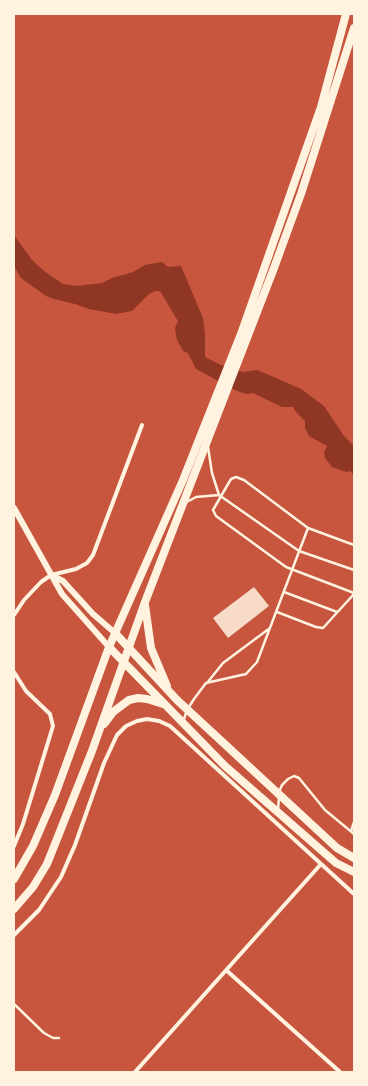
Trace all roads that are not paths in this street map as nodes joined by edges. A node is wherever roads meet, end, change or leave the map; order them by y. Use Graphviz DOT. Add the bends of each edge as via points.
graph roads {
  1 [pos="346,14"];
  2 [pos="354,28"];
  3 [pos="244,336"];
  4 [pos="216,409"];
  5 [pos="142,424"];
  6 [pos="207,443"];
  7 [pos="220,496"];
  8 [pos="182,505"];
  9 [pos="14,508"];
  10 [pos="308,528"];
  11 [pos="354,545"];
  12 [pos="299,551"];
  13 [pos="354,570"];
  14 [pos="292,571"];
  15 [pos="52,575"];
  16 [pos="284,592"];
  17 [pos="354,594"];
  18 [pos="145,602"];
  19 [pos="277,612"];
  20 [pos="337,612"];
  21 [pos="14,615"];
  22 [pos="271,628"];
  23 [pos="115,633"];
  24 [pos="129,646"];
  25 [pos="109,647"];
  26 [pos="123,661"];
  27 [pos="14,672"];
  28 [pos="206,683"];
  29 [pos="170,693"];
  30 [pos="167,706"];
  31 [pos="187,710"];
  32 [pos="183,723"];
  33 [pos="96,740"];
  34 [pos="279,794"];
  35 [pos="278,812"];
  36 [pos="354,822"];
  37 [pos="351,831"];
  38 [pos="354,834"];
  39 [pos="14,846"];
  40 [pos="354,858"];
  41 [pos="321,864"];
  42 [pos="354,872"];
  43 [pos="14,879"];
  44 [pos="354,894"];
  45 [pos="14,909"];
  46 [pos="14,935"];
  47 [pos="226,970"];
  48 [pos="14,1004"];
  49 [pos="59,1038"];
  50 [pos="136,1072"];
  51 [pos="340,1072"];
  1 -- 3 [label="main road" via="322,107"];
  2 -- 3 [label="main road" via="301,194"];
  3 -- 4 [label="main road"];
  4 -- 6 [label="main road"];
  4 -- 23 [label="main road"];
  5 -- 15 [label="street" via="93,555 87,563 76,569"];
  6 -- 7 [label="lane" via="212,473"];
  6 -- 8 [label="main road"];
  7 -- 8 [label="lane" via="196,497"];
  7 -- 10 [label="lane" via="233,477 240,478"];
  7 -- 12 [label="lane"];
  7 -- 14 [label="lane" via="213,510 216,516"];
  8 -- 18 [label="main road"];
  9 -- 15 [label="street"];
  10 -- 11 [label="lane"];
  10 -- 12 [label="lane"];
  12 -- 13 [label="lane"];
  12 -- 14 [label="lane"];
  14 -- 16 [label="lane"];
  14 -- 17 [label="lane"];
  15 -- 21 [label="street" via="24,600"];
  15 -- 23 [label="street" via="63,581 93,614"];
  15 -- 25 [label="street" via="62,594"];
  16 -- 19 [label="lane"];
  16 -- 20 [label="lane"];
  17 -- 20 [label="lane"];
  18 -- 24 [label="main road"];
  18 -- 29 [label="main road" via="151,648"];
  19 -- 20 [label="lane" via="321,628"];
  19 -- 22 [label="lane"];
  22 -- 28 [label="lane" via="223,663"];
  22 -- 28 [label="lane" via="251,670 246,674"];
  23 -- 24 [label="main road"];
  23 -- 25 [label="main road"];
  24 -- 26 [label="main road"];
  24 -- 29 [label="main road"];
  25 -- 26 [label="main road"];
  25 -- 43 [label="main road" via="55,795 29,854"];
  26 -- 30 [label="main road"];
  26 -- 33 [label="main road"];
  27 -- 39 [label="street" via="26,691 50,714 53,726"];
  28 -- 31 [label="lane"];
  29 -- 31 [label="main road"];
  30 -- 32 [label="main road"];
  30 -- 33 [label="main road" via="147,699 129,700 113,712"];
  31 -- 32 [label="lane"];
  31 -- 34 [label="main road"];
  32 -- 35 [label="main road" via="225,766"];
  33 -- 45 [label="main road" via="47,864 33,887"];
  34 -- 35 [label="lane"];
  34 -- 37 [label="lane" via="282,785 288,779 294,776 299,778 326,810"];
  34 -- 40 [label="main road" via="337,848"];
  35 -- 42 [label="main road" via="336,862"];
  36 -- 37 [label="lane"];
  37 -- 38 [label="lane"];
  41 -- 44 [label="street"];
  41 -- 46 [label="street" via="170,726 147,719 137,721 126,726 117,735 61,877 39,910"];
  41 -- 47 [label="street"];
  47 -- 50 [label="street"];
  47 -- 51 [label="street"];
  48 -- 49 [label="lane" via="44,1033"];
}
